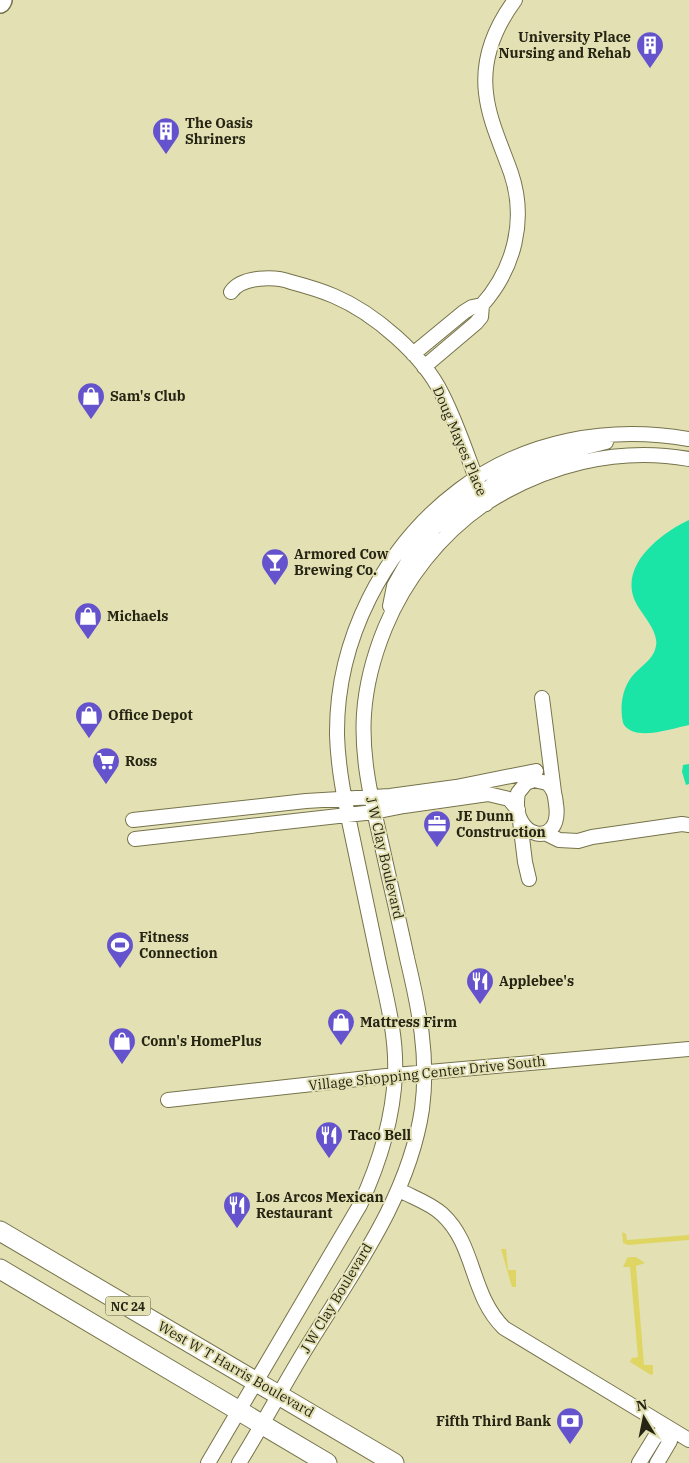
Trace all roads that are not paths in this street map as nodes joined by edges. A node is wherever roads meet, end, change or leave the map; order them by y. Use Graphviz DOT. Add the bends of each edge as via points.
graph roads {
  1 [pos="514,0"];
  2 [pos="231,292"];
  3 [pos="482,305"];
  4 [pos="413,354"];
  5 [pos="424,367"];
  6 [pos="630,433"];
  7 [pos="689,439"];
  8 [pos="689,459"];
  9 [pos="475,478"];
  10 [pos="486,504"];
  11 [pos="391,614"];
  12 [pos="536,772"];
  13 [pos="526,783"];
  14 [pos="554,792"];
  15 [pos="345,798"];
  16 [pos="372,798"];
  17 [pos="374,812"];
  18 [pos="558,814"];
  19 [pos="348,815"];
  20 [pos="519,815"];
  21 [pos="132,820"];
  22 [pos="689,825"];
  23 [pos="542,833"];
  24 [pos="592,837"];
  25 [pos="135,838"];
  26 [pos="687,1050"];
  27 [pos="424,1073"];
  28 [pos="395,1075"];
  29 [pos="168,1100"];
  30 [pos="399,1190"];
  31 [pos="0,1231"];
  32 [pos="0,1269"];
  33 [pos="255,1380"];
  34 [pos="278,1393"];
  35 [pos="238,1410"];
  36 [pos="262,1424"];
  37 [pos="669,1428"];
  38 [pos="689,1440"];
  39 [pos="208,1463"];
  40 [pos="240,1463"];
  41 [pos="328,1463"];
  42 [pos="394,1463"];
  43 [pos="639,1463"];
  44 [pos="657,1463"];
  1 -- 3 [label="street" via="494,36 487,62 486,85 492,119 516,190 517,227 507,269"];
  2 -- 4 [label="street, Doug Mayes Place" via="243,283 272,279 310,287 361,311"];
  3 -- 4 [label="street" via="468,308"];
  3 -- 5 [label="street" via="481,317 476,323"];
  4 -- 5 [label="street, Doug Mayes Place"];
  5 -- 9 [label="street, Doug Mayes Place" via="442,394"];
  6 -- 7 [label="street, J W Clay Boulevard"];
  6 -- 9 [label="street, J W Clay Boulevard" via="551,444"];
  6 -- 10 [label="street" via="545,460 496,482 487,490"];
  8 -- 10 [label="street, J W Clay Boulevard" via="630,455 586,461 529,479"];
  9 -- 10 [label="street, Doug Mayes Place"];
  9 -- 11 [label="street" via="471,497 435,527 405,565 392,593"];
  9 -- 15 [label="street, J W Clay Boulevard" via="439,507 405,543 383,574 358,624 344,670 338,714 338,756"];
  10 -- 11 [label="street, J W Clay Boulevard" via="459,524 431,553 406,586"];
  11 -- 16 [label="street, J W Clay Boulevard" via="374,659 364,712 365,766"];
  12 -- 13 [label="street"];
  12 -- 14 [label="street" via="543,758 539,699"];
  12 -- 16 [label="street"];
  13 -- 14 [label="street" via="541,780"];
  13 -- 20 [label="street" via="518,793"];
  14 -- 18 [label="street"];
  15 -- 16 [label="street"];
  15 -- 19 [label="street, J W Clay Boulevard"];
  15 -- 21 [label="street"];
  16 -- 17 [label="street, J W Clay Boulevard"];
  17 -- 19 [label="street"];
  17 -- 20 [label="street" via="496,794 509,799"];
  17 -- 27 [label="street, J W Clay Boulevard" via="422,1023"];
  18 -- 23 [label="street" via="555,824"];
  18 -- 24 [label="street" via="561,826 570,834"];
  19 -- 25 [label="street"];
  19 -- 28 [label="street, J W Clay Boulevard" via="391,1022"];
  20 -- 23 [label="street" via="526,830"];
  20 -- 23 [label="street" via="528,873 531,851"];
  22 -- 24 [label="street"];
  23 -- 24 [label="street" via="570,841"];
  26 -- 27 [label="street, Village Shopping Center Drive South"];
  27 -- 28 [label="street, Village Shopping Center Drive South"];
  27 -- 30 [label="street, J W Clay Boulevard" via="417,1137"];
  28 -- 29 [label="street, Village Shopping Center Drive South"];
  28 -- 33 [label="street, J W Clay Boulevard" via="384,1145 360,1206"];
  30 -- 34 [label="street, J W Clay Boulevard"];
  30 -- 37 [label="street" via="431,1206 451,1224 460,1238 483,1301 504,1328"];
  31 -- 33 [label="main road, West W T Harris Boulevard / NC 24"];
  32 -- 35 [label="main road, NC 24"];
  33 -- 34 [label="main road, West W T Harris Boulevard / NC 24"];
  33 -- 35 [label="street, J W Clay Boulevard"];
  34 -- 36 [label="street, J W Clay Boulevard"];
  34 -- 42 [label="main road, West W T Harris Boulevard / NC 24"];
  35 -- 36 [label="main road, NC 24"];
  35 -- 39 [label="street, J W Clay Boulevard"];
  36 -- 40 [label="street, J W Clay Boulevard"];
  36 -- 41 [label="main road, NC 24"];
  37 -- 38 [label="street"];
  37 -- 43 [label="street" via="658,1434"];
  37 -- 44 [label="street" via="670,1441"];
}
